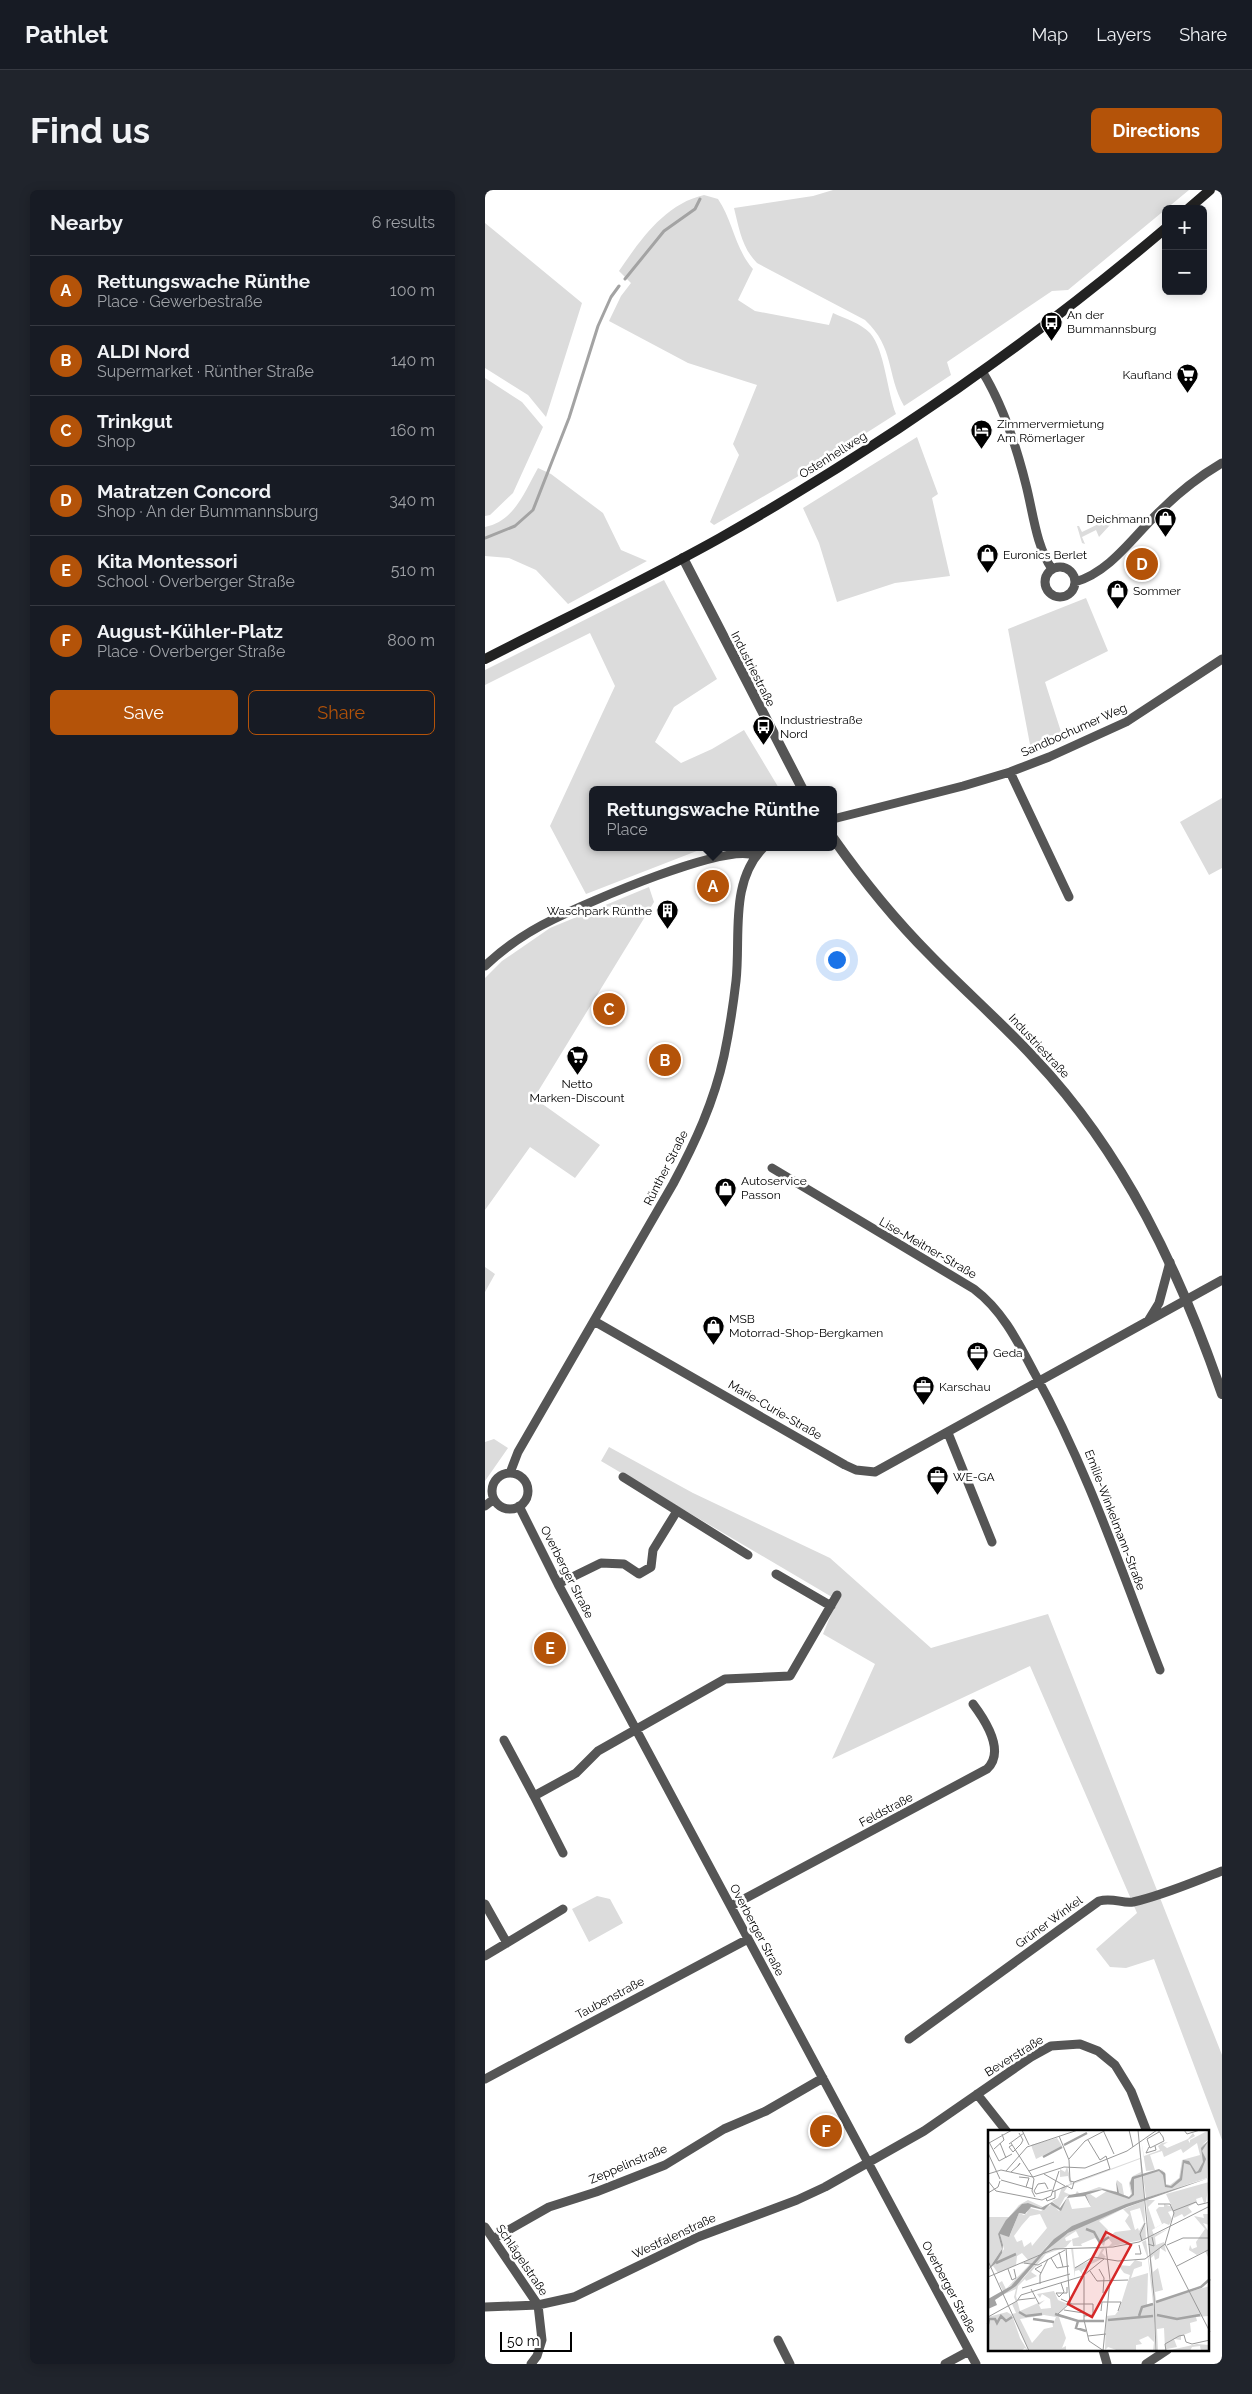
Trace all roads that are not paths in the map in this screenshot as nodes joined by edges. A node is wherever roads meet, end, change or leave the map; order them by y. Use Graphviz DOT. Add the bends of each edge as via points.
graph roads {
  1 [pos="1210,190"];
  2 [pos="1193,205"];
  3 [pos="1162,231"];
  4 [pos="982,371"];
  5 [pos="1222,464"];
  6 [pos="683,558"];
  7 [pos="1052,569"];
  8 [pos="1075,582"];
  9 [pos="485,659"];
  10 [pos="1222,659"];
  11 [pos="1010,772"];
  12 [pos="801,786"];
  13 [pos="837,818"];
  14 [pos="837,843"];
  15 [pos="760,851"];
  16 [pos="756,856"];
  17 [pos="1069,897"];
  18 [pos="485,966"];
  19 [pos="772,1168"];
  20 [pos="1169,1262"];
  21 [pos="1222,1280"];
  22 [pos="1186,1300"];
  23 [pos="594,1321"];
  24 [pos="1147,1321"];
  25 [pos="1040,1382"];
  26 [pos="1222,1394"];
  27 [pos="948,1433"];
  28 [pos="510,1473"];
  29 [pos="623,1478"];
  30 [pos="494,1499"];
  31 [pos="485,1506"];
  32 [pos="519,1506"];
  33 [pos="677,1511"];
  34 [pos="992,1542"];
  35 [pos="748,1555"];
  36 [pos="776,1574"];
  37 [pos="558,1584"];
  38 [pos="837,1595"];
  39 [pos="831,1606"];
  40 [pos="1160,1670"];
  41 [pos="973,1704"];
  42 [pos="636,1731"];
  43 [pos="504,1740"];
  44 [pos="534,1796"];
  45 [pos="563,1853"];
  46 [pos="1222,1871"];
  47 [pos="485,1904"];
  48 [pos="731,1906"];
  49 [pos="563,1909"];
  50 [pos="747,1939"];
  51 [pos="507,1942"];
  52 [pos="485,1956"];
  53 [pos="909,2039"];
  54 [pos="823,2078"];
  55 [pos="485,2079"];
  56 [pos="977,2094"];
  57 [pos="1005,2130"];
  58 [pos="1146,2130"];
  59 [pos="869,2163"];
  60 [pos="485,2227"];
  61 [pos="493,2239"];
  62 [pos="538,2305"];
  63 [pos="485,2307"];
  64 [pos="778,2340"];
  65 [pos="969,2351"];
  66 [pos="1164,2352"];
  67 [pos="531,2364"];
  68 [pos="790,2364"];
  69 [pos="945,2364"];
  70 [pos="976,2364"];
  71 [pos="1146,2364"];
  1 -- 2 [label="main road"];
  3 -- 4 [label="main road, Ostenhellweg" via="1069,307"];
  4 -- 6 [label="main road, Ostenhellweg" via="845,463"];
  4 -- 7 [label="street" via="996,395 1008,427 1042,551"];
  5 -- 8 [label="street" via="1182,490 1098,571"];
  6 -- 9 [label="main road, Ostenhellweg"];
  6 -- 12 [label="street, Industriestraße"];
  7 -- 8 [label="street" via="1064,567"];
  7 -- 8 [label="street" via="1045,583 1054,596 1071,593"];
  10 -- 11 [label="street, Sandbochumer Weg" via="1125,722"];
  11 -- 13 [label="street, Sandbochumer Weg"];
  11 -- 17 [label="street"];
  14 -- 20 [label="street, Industriestraße" via="914,939 1035,1058 1080,1112 1120,1168"];
  15 -- 16 [label="street, Rünther Straße"];
  16 -- 18 [label="street" via="740,852 708,859 600,900 554,919 524,936"];
  16 -- 23 [label="street, Rünther Straße" via="740,893 732,1012 709,1106 681,1168"];
  19 -- 25 [label="street, Lise-Meitner-Straße" via="987,1298 1009,1327"];
  20 -- 22 [label="street, Industriestraße"];
  20 -- 24 [label="street, Marie-Curie-Straße" via="1159,1303"];
  21 -- 22 [label="street"];
  22 -- 24 [label="street, Marie-Curie-Straße"];
  22 -- 26 [label="street, Industriestraße"];
  23 -- 27 [label="street, Marie-Curie-Straße" via="857,1470 875,1472"];
  23 -- 28 [label="street, Rünther Straße" via="518,1452"];
  24 -- 25 [label="street, Marie-Curie-Straße"];
  25 -- 27 [label="street, Marie-Curie-Straße"];
  25 -- 40 [label="street, Emilie-Winkelmann-Straße" via="1074,1448"];
  27 -- 34 [label="street"];
  28 -- 30 [label="street, Rünther Straße" via="500,1476 494,1483"];
  28 -- 32 [label="street" via="519,1476 527,1486 525,1499"];
  29 -- 33 [label="street"];
  30 -- 31 [label="street"];
  30 -- 32 [label="street" via="505,1508"];
  32 -- 37 [label="street, Overberger Straße"];
  33 -- 35 [label="street"];
  33 -- 37 [label="street" via="653,1550 651,1567 639,1574 623,1564 601,1563"];
  36 -- 39 [label="street"];
  37 -- 42 [label="street, Overberger Straße"];
  38 -- 39 [label="street"];
  39 -- 42 [label="street" via="790,1676 725,1679"];
  41 -- 48 [label="street, Feldstraße" via="992,1736 995,1757 987,1769"];
  42 -- 44 [label="street" via="598,1751 577,1773"];
  42 -- 48 [label="street, Overberger Straße"];
  43 -- 44 [label="street"];
  44 -- 45 [label="street"];
  46 -- 53 [label="street, Grüner Winkel" via="1131,1903 1099,1901"];
  47 -- 51 [label="street"];
  48 -- 50 [label="street, Overberger Straße"];
  49 -- 51 [label="street"];
  50 -- 54 [label="street, Overberger Straße"];
  50 -- 55 [label="street, Taubenstraße"];
  51 -- 52 [label="street"];
  54 -- 59 [label="street, Overberger Straße"];
  54 -- 61 [label="street, Zeppelinstraße" via="766,2111 724,2128 665,2165 549,2207"];
  56 -- 57 [label="street"];
  56 -- 58 [label="street, Beverstraße" via="1046,2048 1080,2044 1098,2051 1115,2065 1131,2091"];
  56 -- 59 [label="street, Beverstraße" via="924,2131"];
  59 -- 62 [label="street, Westfalenstraße" via="797,2200 698,2237 574,2297"];
  59 -- 65 [label="street, Overberger Straße"];
  60 -- 61 [label="street, Schlägelstraße"];
  61 -- 62 [label="street, Schlägelstraße"];
  62 -- 63 [label="street, Westfalenstraße"];
  62 -- 67 [label="street, Schlägelstraße" via="542,2340"];
  64 -- 68 [label="street"];
  65 -- 69 [label="street"];
  65 -- 70 [label="street, Overberger Straße"];
  66 -- 71 [label="street"];
}
